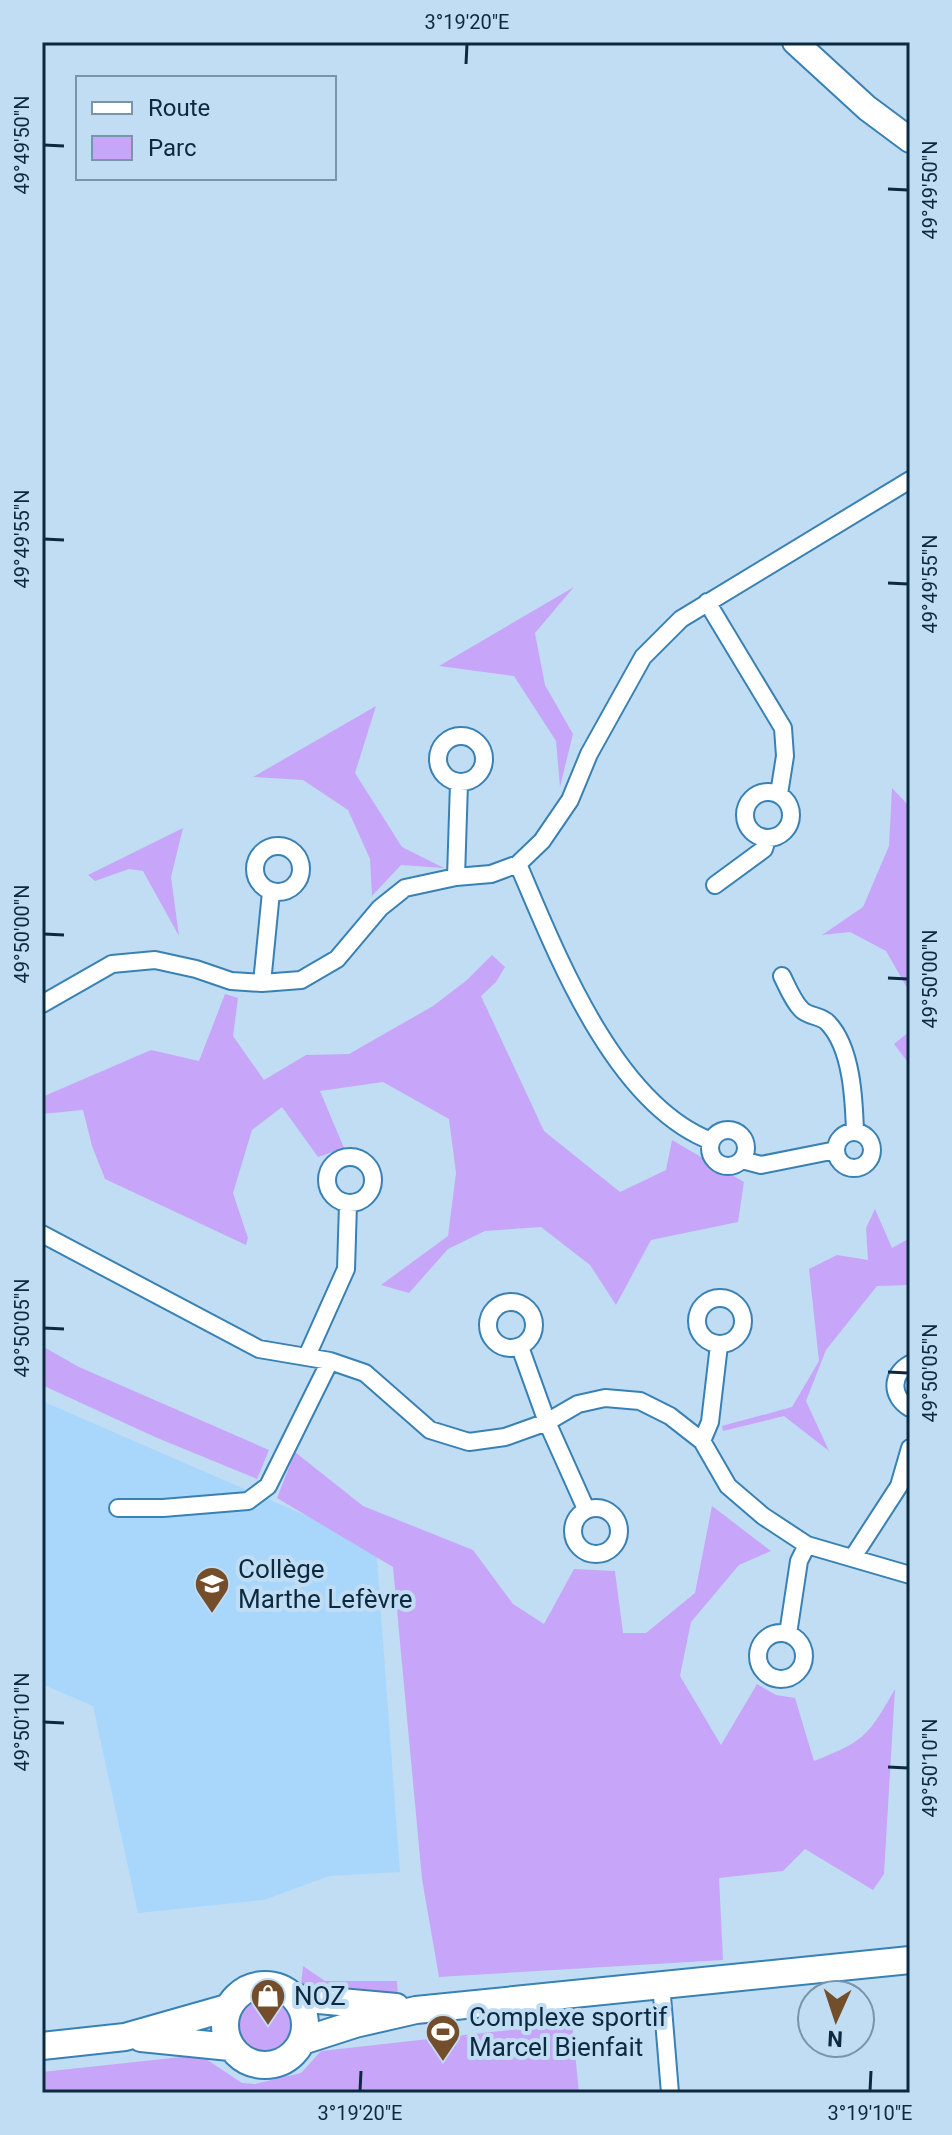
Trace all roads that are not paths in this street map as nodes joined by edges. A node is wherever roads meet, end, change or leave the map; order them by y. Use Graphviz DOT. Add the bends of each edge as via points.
graph roads {
  1 [pos="795,42"];
  2 [pos="910,140"];
  3 [pos="910,480"];
  4 [pos="707,602"];
  5 [pos="459,783"];
  6 [pos="779,794"];
  7 [pos="767,839"];
  8 [pos="518,864"];
  9 [pos="456,877"];
  10 [pos="715,885"];
  11 [pos="271,892"];
  12 [pos="782,976"];
  13 [pos="262,983"];
  14 [pos="42,1004"];
  15 [pos="855,1132"];
  16 [pos="711,1141"];
  17 [pos="836,1150"];
  18 [pos="742,1160"];
  19 [pos="348,1204"];
  20 [pos="42,1234"];
  21 [pos="719,1345"];
  22 [pos="520,1347"];
  23 [pos="307,1356"];
  24 [pos="330,1361"];
  25 [pos="910,1364"];
  26 [pos="910,1408"];
  27 [pos="547,1422"];
  28 [pos="702,1441"];
  29 [pos="910,1448"];
  30 [pos="118,1508"];
  31 [pos="586,1509"];
  32 [pos="807,1545"];
  33 [pos="853,1557"];
  34 [pos="910,1575"];
  35 [pos="788,1634"];
  36 [pos="910,1960"];
  37 [pos="661,1984"];
  38 [pos="296,1998"];
  39 [pos="227,2008"];
  40 [pos="416,2010"];
  41 [pos="125,2037"];
  42 [pos="302,2041"];
  43 [pos="42,2046"];
  44 [pos="230,2047"];
  45 [pos="670,2093"];
  1 -- 2 [label="main road"];
  3 -- 4 [label="street"];
  4 -- 6 [label="street" via="783,728"];
  4 -- 8 [label="street" via="681,619 643,657 570,800 542,841"];
  5 -- 9 [label="street"];
  6 -- 7 [label="street" via="789,804 792,819 785,832"];
  6 -- 7 [label="street" via="756,794 745,813 753,833"];
  7 -- 10 [label="street" via="764,849"];
  8 -- 9 [label="street" via="491,874"];
  8 -- 16 [label="street" via="553,944 627,1074 661,1109"];
  9 -- 13 [label="street" via="405,888 380,908 337,959 301,980"];
  11 -- 13 [label="street"];
  12 -- 15 [label="street" via="801,1010 828,1023 836,1034 849,1067"];
  13 -- 14 [label="street" via="231,981 155,960 112,964"];
  15 -- 17 [label="street" via="839,1139"];
  15 -- 17 [label="street" via="870,1141 872,1153 866,1163 850,1168"];
  16 -- 18 [label="street" via="712,1158 721,1165"];
  16 -- 18 [label="street" via="720,1132 737,1133 746,1149"];
  17 -- 18 [label="street" via="761,1165"];
  19 -- 23 [label="street" via="346,1269"];
  20 -- 23 [label="street" via="259,1349"];
  21 -- 28 [label="street" via="710,1422"];
  22 -- 27 [label="street"];
  23 -- 24 [label="street"];
  24 -- 27 [label="street" via="365,1373 430,1430 469,1442 505,1437"];
  24 -- 30 [label="street" via="268,1486 248,1501"];
  25 -- 26 [label="street" via="898,1374 895,1390"];
  27 -- 28 [label="street" via="578,1404 605,1398 640,1401"];
  27 -- 31 [label="street"];
  28 -- 32 [label="street" via="728,1486"];
  29 -- 33 [label="street" via="899,1486"];
  32 -- 33 [label="street"];
  32 -- 35 [label="street" via="799,1561"];
  33 -- 34 [label="street"];
  36 -- 37 [label="main road"];
  37 -- 40 [label="main road"];
  37 -- 45 [label="street"];
  38 -- 39 [label="main road" via="265,1984 243,1990"];
  38 -- 40 [label="main road"];
  38 -- 42 [label="main road" via="305,2019"];
  39 -- 41 [label="main road"];
  39 -- 44 [label="main road" via="225,2035"];
  40 -- 42 [label="main road"];
  41 -- 43 [label="main road"];
  41 -- 44 [label="main road"];
  42 -- 44 [label="main road" via="288,2058 268,2065 247,2061"];
}
